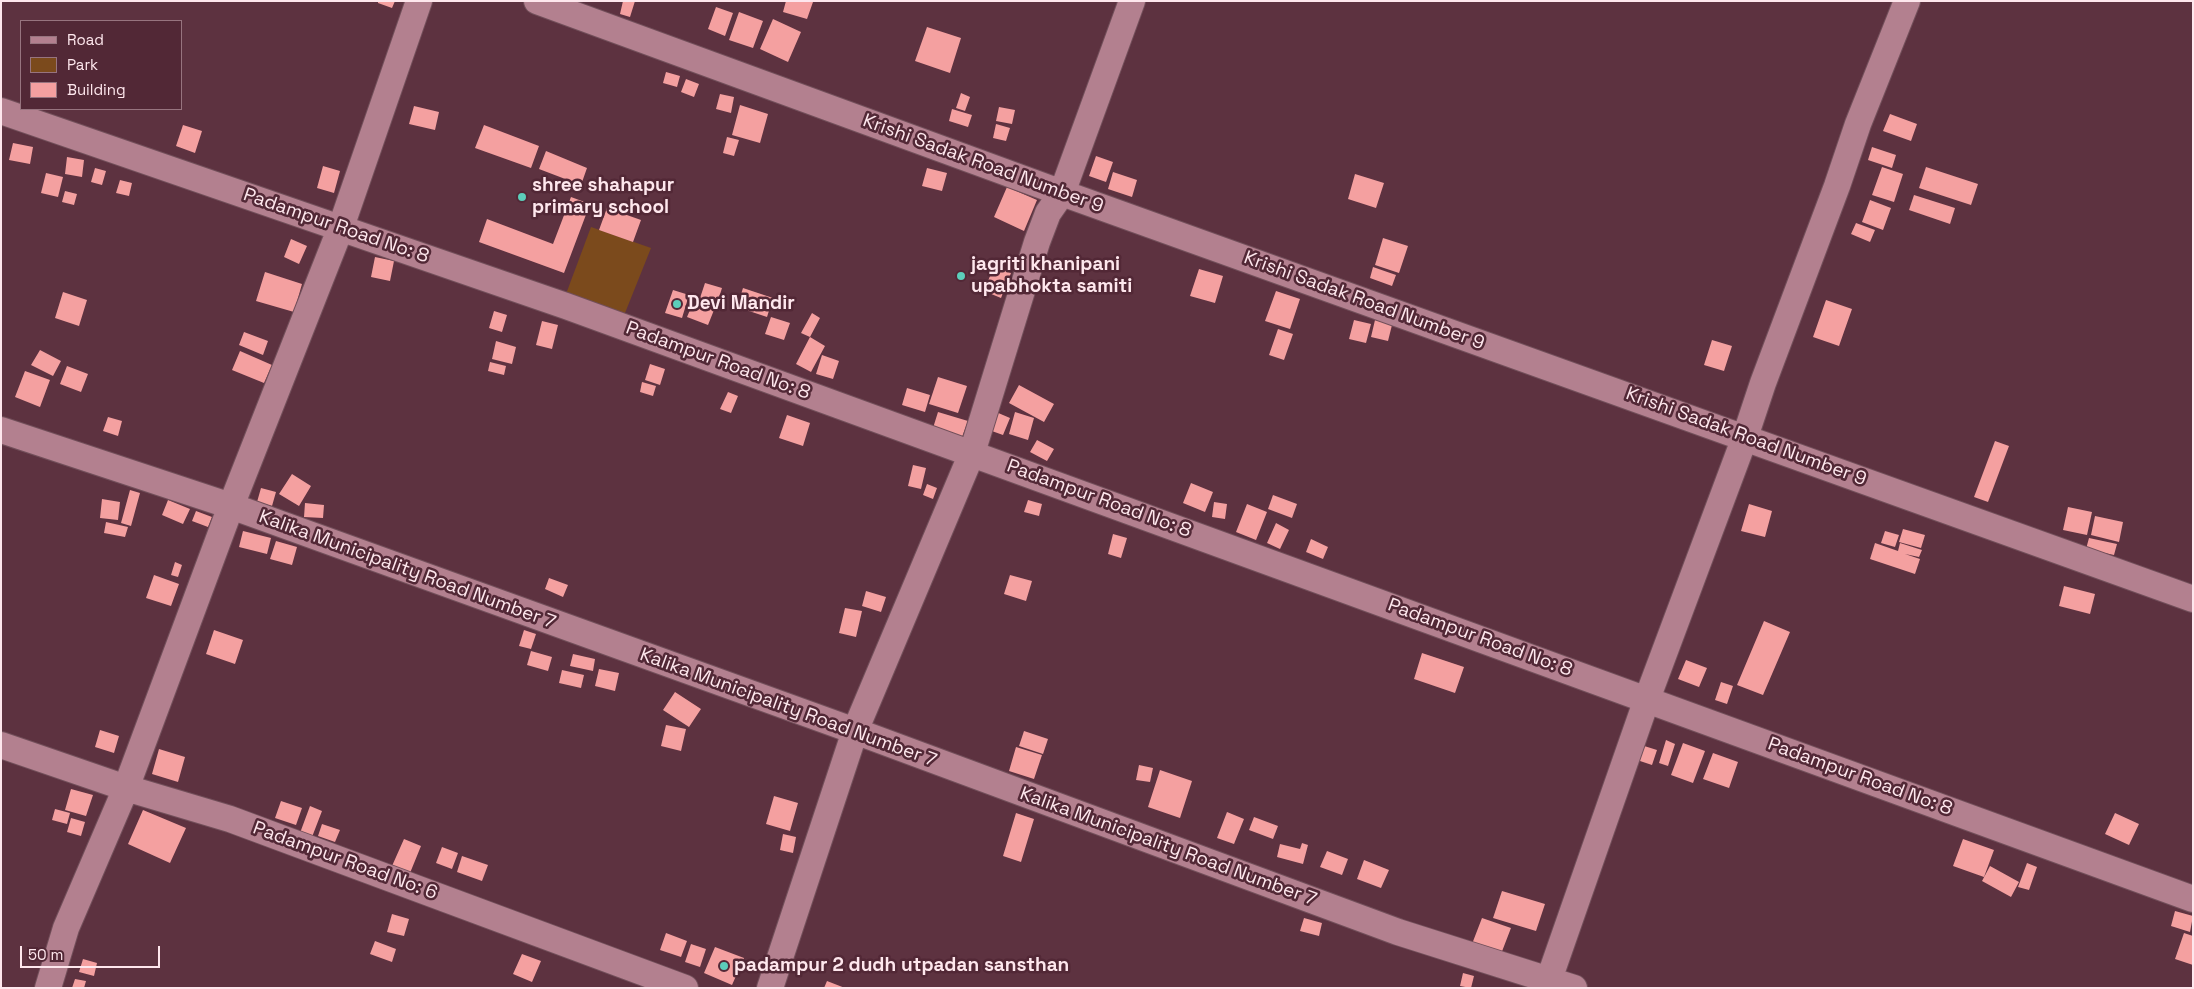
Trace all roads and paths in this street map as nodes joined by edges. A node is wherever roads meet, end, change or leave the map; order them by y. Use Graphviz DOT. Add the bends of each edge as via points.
graph roads {
  1 [pos="419,1"];
  2 [pos="537,1"];
  3 [pos="1132,1"];
  4 [pos="1907,1"];
  5 [pos="1,111"];
  6 [pos="1062,193"];
  7 [pos="341,228"];
  8 [pos="1,430"];
  9 [pos="1745,437"];
  10 [pos="972,453"];
  11 [pos="231,506"];
  12 [pos="2193,599"];
  13 [pos="1647,699"];
  14 [pos="854,731"];
  15 [pos="1,745"];
  16 [pos="126,788"];
  17 [pos="2193,898"];
  18 [pos="1547,983"];
  19 [pos="48,988"];
  20 [pos="685,988"];
  21 [pos="770,988"];
  22 [pos="1574,988"];
  1 -- 7 [label="street"];
  2 -- 6 [label="street, Krishi Sadak Road Number 9"];
  3 -- 6 [label="street"];
  4 -- 9 [label="street" via="1858,124"];
  5 -- 7 [label="street, Padampur Road No: 8"];
  6 -- 9 [label="street, Krishi Sadak Road Number 9"];
  6 -- 10 [label="street" via="1048,213 1037,242"];
  7 -- 10 [label="street, Padampur Road No: 8"];
  7 -- 11 [label="street"];
  8 -- 11 [label="street, Kalika Municipality Road Number 7"];
  9 -- 12 [label="street, Krishi Sadak Road Number 9"];
  9 -- 13 [label="street"];
  10 -- 13 [label="street, Padampur Road No: 8"];
  10 -- 14 [label="street"];
  11 -- 14 [label="street, Kalika Municipality Road Number 7"];
  11 -- 16 [label="street"];
  13 -- 17 [label="street, Padampur Road No: 8"];
  13 -- 18 [label="street"];
  14 -- 18 [label="street, Kalika Municipality Road Number 7" via="1398,932"];
  14 -- 21 [label="street"];
  15 -- 16 [label="street, Padampur Road No: 6"];
  16 -- 19 [label="street" via="66,928"];
  16 -- 20 [label="street, Padampur Road No: 6" via="230,819"];
  18 -- 22 [label="street, Kalika Municipality Road Number 7"];
}
